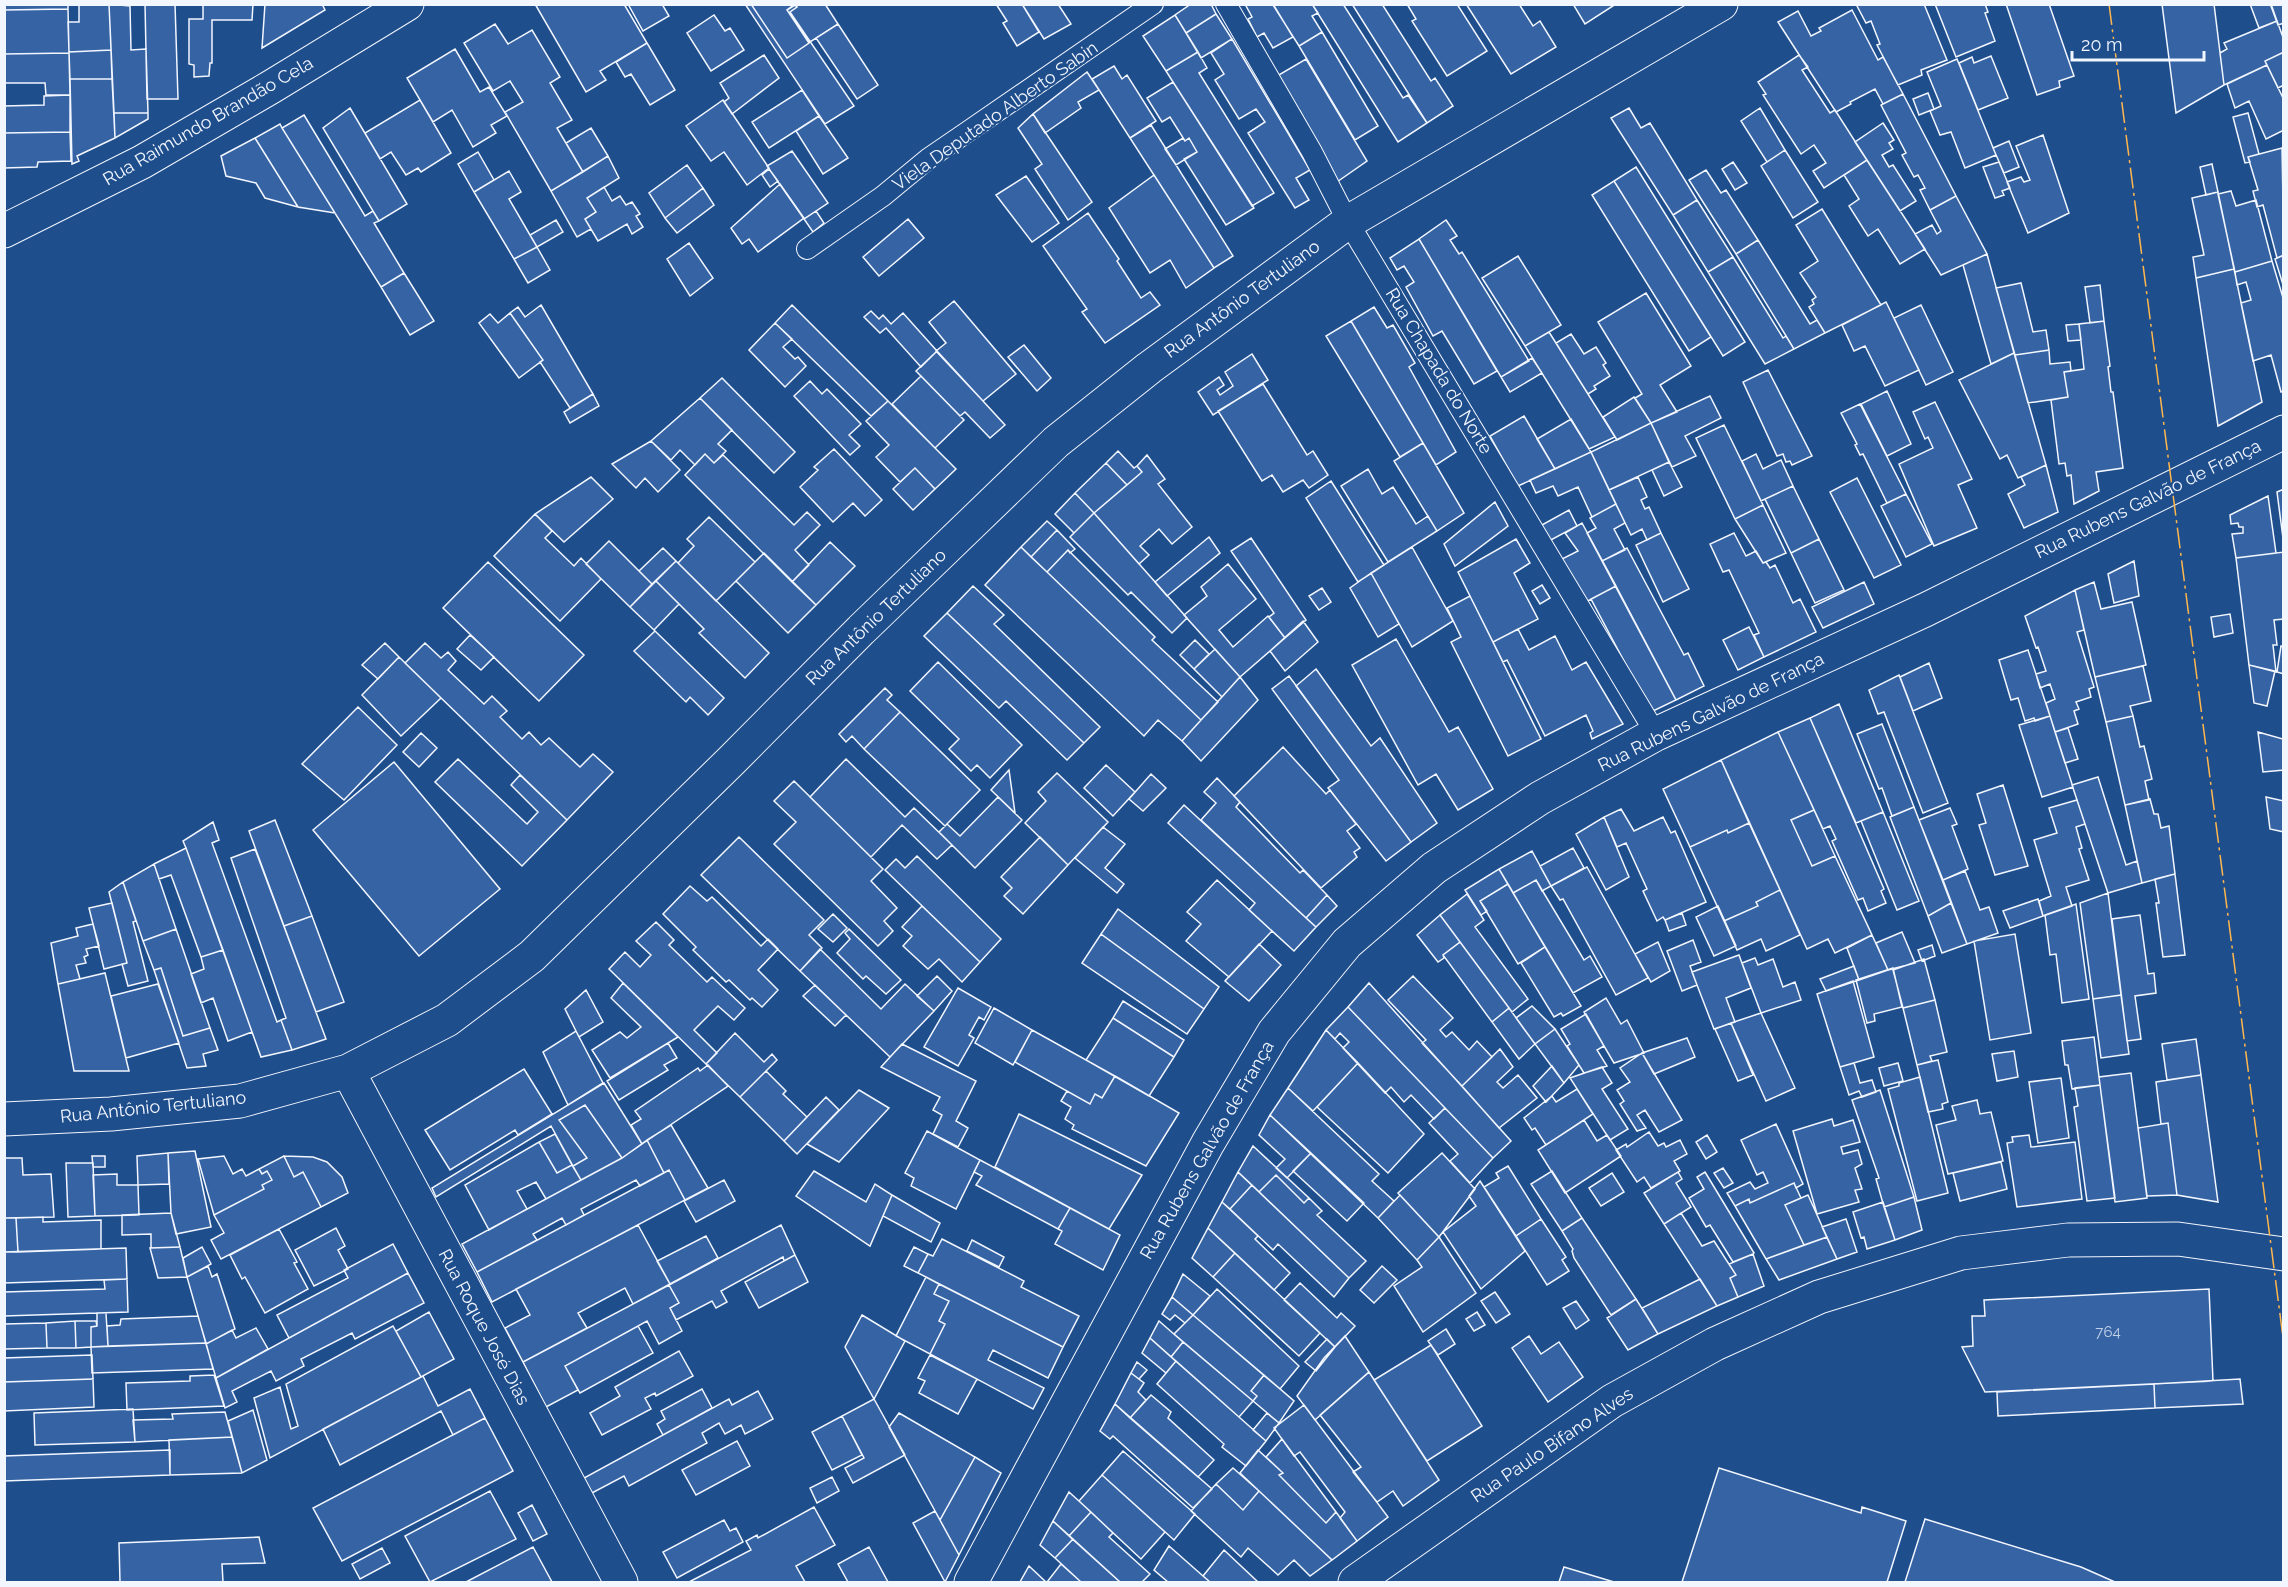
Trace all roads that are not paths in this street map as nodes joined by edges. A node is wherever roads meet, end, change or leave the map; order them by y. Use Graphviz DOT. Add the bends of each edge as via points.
graph roads {
  1 [pos="407,4"];
  2 [pos="1153,4"];
  3 [pos="1226,4"];
  4 [pos="1721,4"];
  5 [pos="1348,222"];
  6 [pos="4,231"];
  7 [pos="807,249"];
  8 [pos="2283,432"];
  9 [pos="1656,734"];
  10 [pos="348,1071"];
  11 [pos="4,1119"];
  12 [pos="2283,1254"];
  13 [pos="621,1582"];
  14 [pos="970,1582"];
  15 [pos="1355,1582"];
  1 -- 6 [label="street, Rua Raimundo Brandão Cela" via="142,162"];
  2 -- 7 [label="lane, Viela Deputado Alberto Sabin" via="948,145"];
  3 -- 5 [label="lane, Rua Chapada do Norte"];
  4 -- 5 [label="street, Rua Antônio Tertuliano"];
  5 -- 9 [label="lane, Rua Chapada do Norte"];
  5 -- 10 [label="street, Rua Antônio Tertuliano" via="1056,442 532,956 447,1020"];
  8 -- 9 [label="street, Rua Rubens Galvão de França" via="1925,610"];
  9 -- 14 [label="street, Rua Rubens Galvão de França" via="1540,798 1434,868 1347,943 1274,1032 1208,1143"];
  10 -- 11 [label="street, Rua Antônio Tertuliano" via="240,1101 111,1114"];
  10 -- 13 [label="street, Rua Roque José Dias"];
  12 -- 15 [label="street, Rua Paulo Bifano Alves" via="2178,1239 2068,1240 1961,1253 1819,1297 1715,1344 1612,1401"];
}
